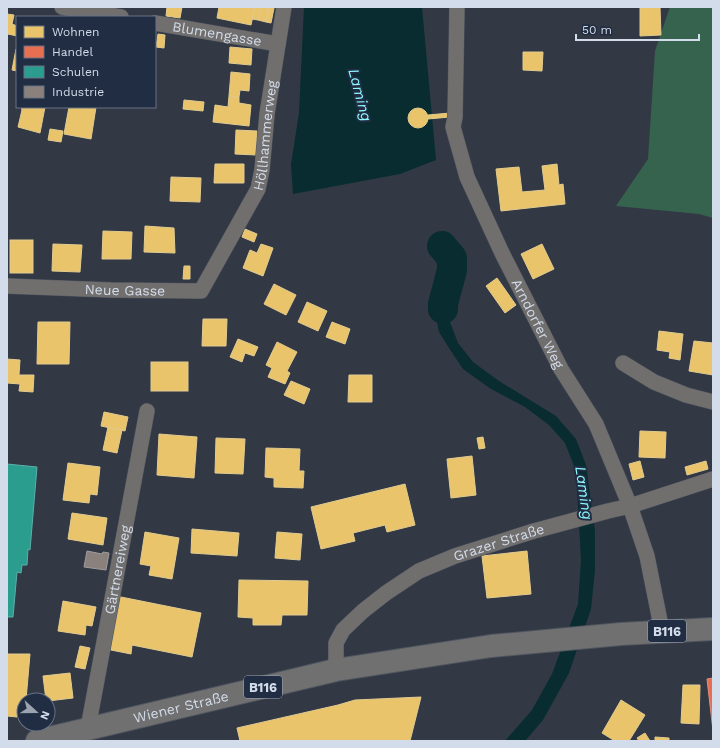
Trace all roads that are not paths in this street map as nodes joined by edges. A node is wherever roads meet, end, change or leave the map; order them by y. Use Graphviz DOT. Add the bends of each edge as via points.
graph roads {
  1 [pos="62,7"];
  2 [pos="284,7"];
  3 [pos="457,7"];
  4 [pos="115,16"];
  5 [pos="156,23"];
  6 [pos="278,44"];
  7 [pos="222,254"];
  8 [pos="7,286"];
  9 [pos="623,363"];
  10 [pos="713,402"];
  11 [pos="146,411"];
  12 [pos="713,479"];
  13 [pos="630,506"];
  14 [pos="713,629"];
  15 [pos="662,631"];
  16 [pos="336,670"];
  17 [pos="88,728"];
  18 [pos="37,741"];
  1 -- 4 [label="street"];
  2 -- 6 [label="street, Höllhammerweg"];
  3 -- 13 [label="street, Arndorfer Weg" via="453,127 467,177 546,341 596,424"];
  5 -- 6 [label="street, Blumengasse"];
  6 -- 7 [label="street, Höllhammerweg" via="258,188"];
  7 -- 8 [label="street, Neue Gasse" via="201,291"];
  9 -- 10 [label="street" via="654,382 686,396"];
  11 -- 17 [label="street, Gärtnereiweg"];
  12 -- 13 [label="street, Grazer Straße"];
  13 -- 15 [label="street, Arndorfer Weg" via="647,556"];
  13 -- 16 [label="street, Grazer Straße" via="551,526 455,556 419,571 386,593 343,630 336,643"];
  14 -- 15 [label="main road, B116"];
  15 -- 16 [label="main road, Wiener Straße / B116" via="491,646"];
  16 -- 17 [label="main road, Wiener Straße / B116"];
  17 -- 18 [label="main road, Wiener Straße / B116"];
}
